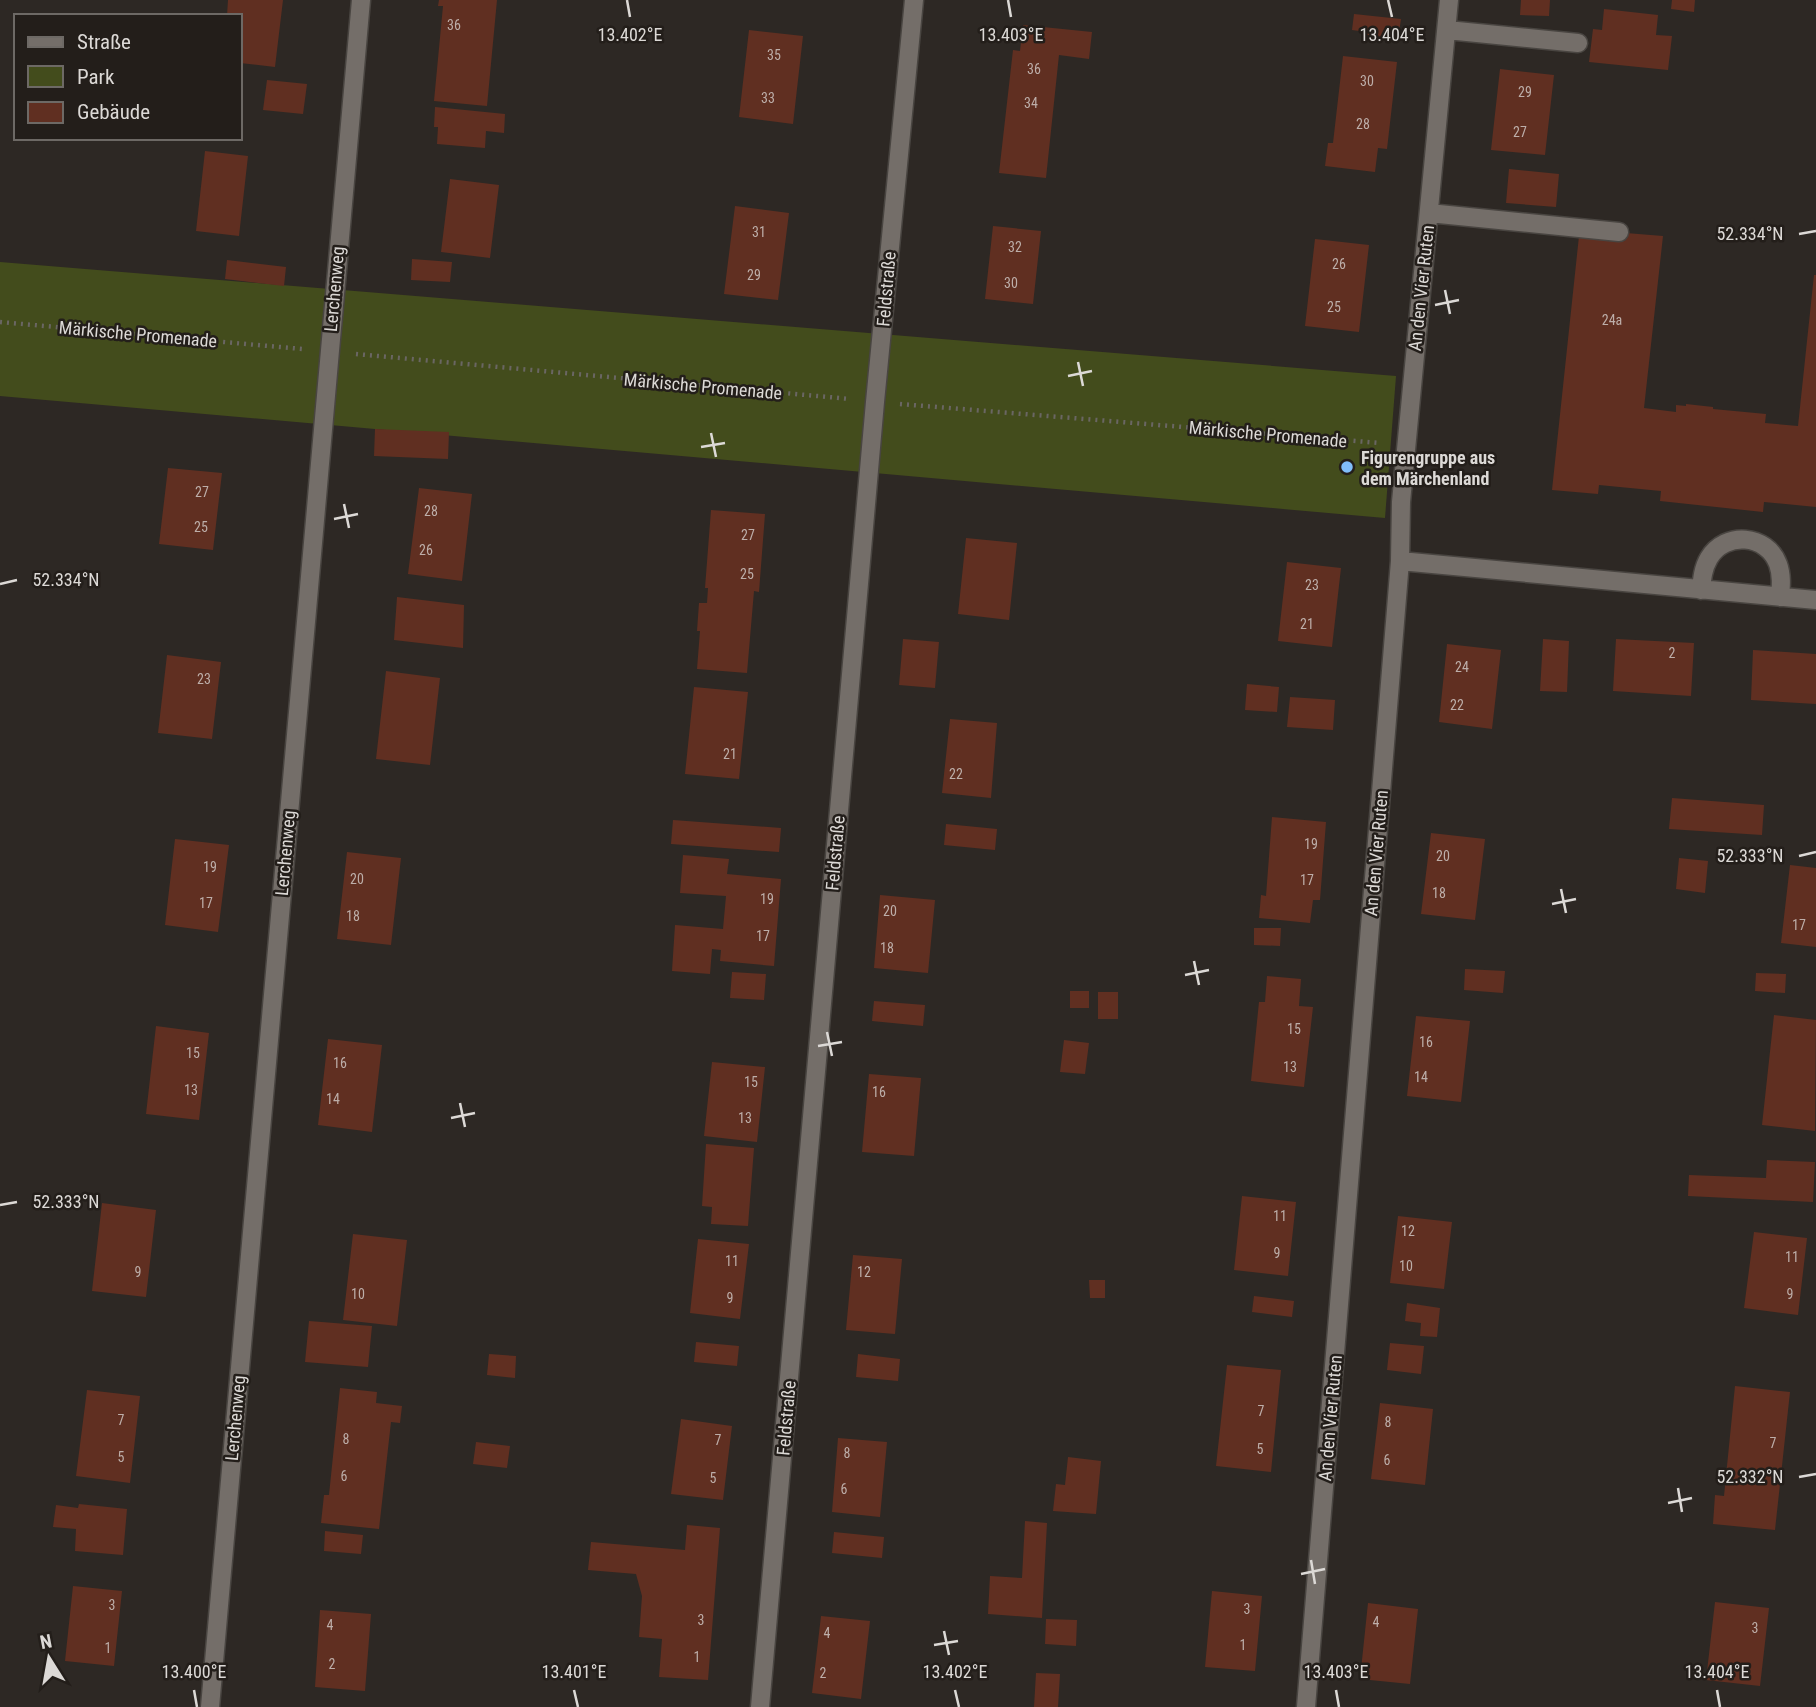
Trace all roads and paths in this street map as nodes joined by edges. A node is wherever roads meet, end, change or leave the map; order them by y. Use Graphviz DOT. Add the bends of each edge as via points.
graph roads {
  1 [pos="361,0"];
  2 [pos="914,0"];
  3 [pos="1450,0"];
  4 [pos="1447,30"];
  5 [pos="1578,43"];
  6 [pos="1429,213"];
  7 [pos="1619,232"];
  8 [pos="0,322"];
  9 [pos="329,351"];
  10 [pos="875,402"];
  11 [pos="1406,445"];
  12 [pos="1401,561"];
  13 [pos="1701,590"];
  14 [pos="1780,597"];
  15 [pos="1816,600"];
  16 [pos="210,1707"];
  17 [pos="760,1707"];
  18 [pos="1306,1707"];
  1 -- 9 [label="street, Lerchenweg"];
  2 -- 10 [label="street, Feldstraße"];
  3 -- 4 [label="street, An den Vier Ruten"];
  4 -- 5 [label="street"];
  4 -- 6 [label="street, An den Vier Ruten"];
  6 -- 7 [label="street"];
  6 -- 11 [label="street, An den Vier Ruten"];
  8 -- 9 [label="path, Märkische Promenade"];
  9 -- 10 [label="path, Märkische Promenade"];
  9 -- 16 [label="street, Lerchenweg"];
  10 -- 11 [label="path, Märkische Promenade"];
  10 -- 17 [label="street, Feldstraße"];
  11 -- 12 [label="street, An den Vier Ruten"];
  12 -- 13 [label="street"];
  12 -- 18 [label="street, An den Vier Ruten"];
  13 -- 14 [label="street"];
  13 -- 14 [label="street" via="1710,556 1726,543 1745,539 1765,546 1778,562"];
  14 -- 15 [label="street"];
}
